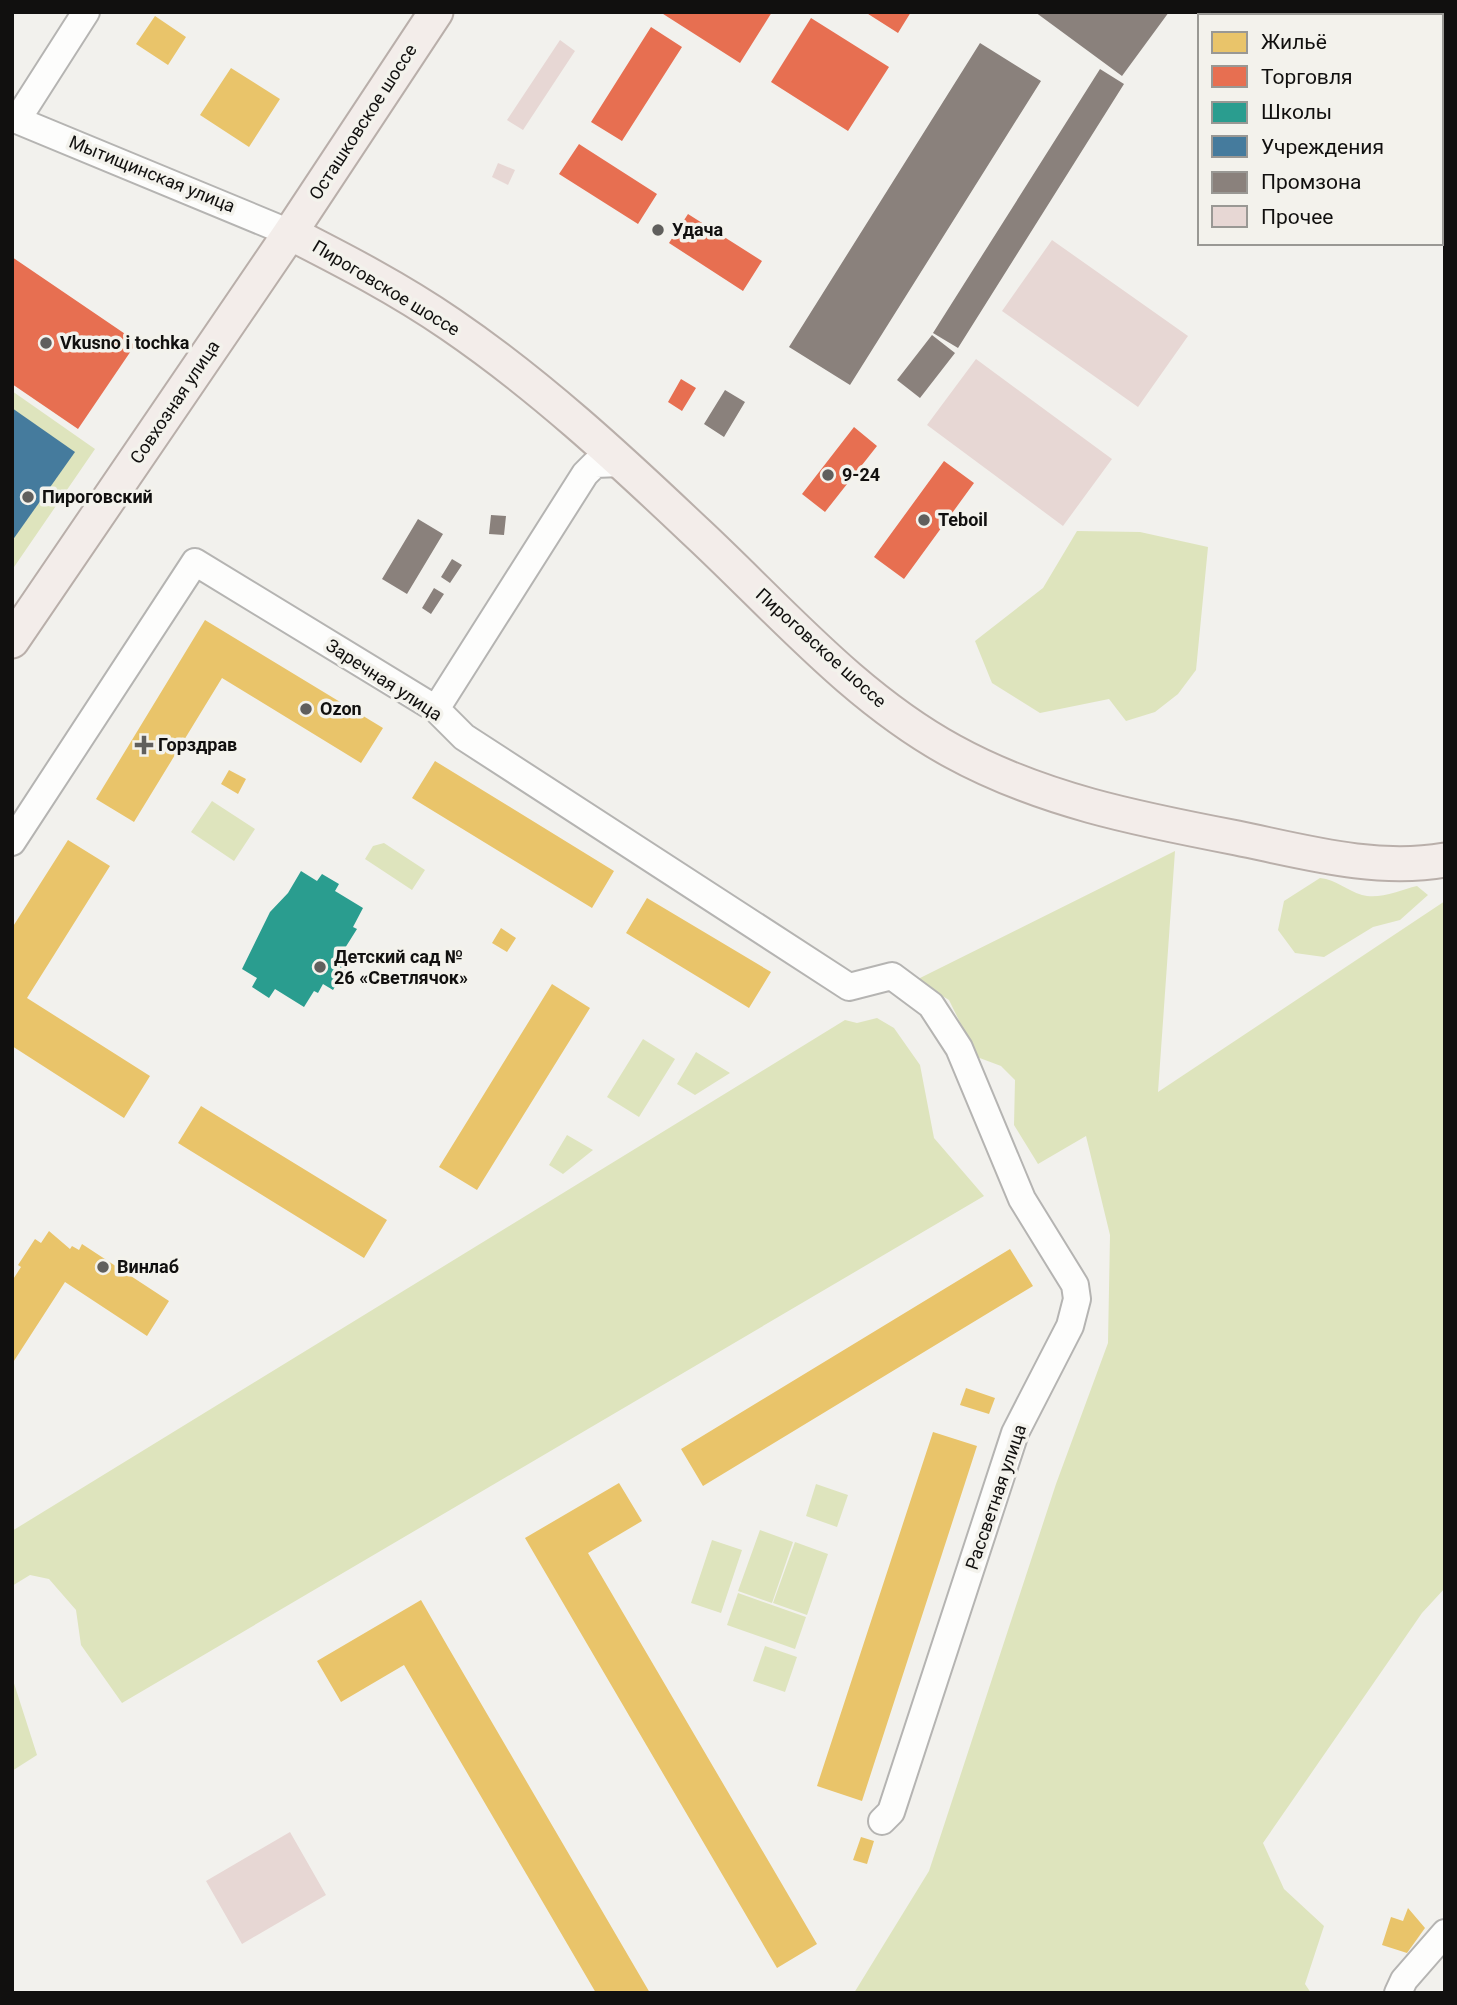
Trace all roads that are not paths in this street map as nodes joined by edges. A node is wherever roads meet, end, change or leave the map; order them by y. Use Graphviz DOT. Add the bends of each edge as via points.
graph roads {
  1 [pos="86,12"];
  2 [pos="436,12"];
  3 [pos="15,119"];
  4 [pos="290,233"];
  5 [pos="589,434"];
  6 [pos="621,463"];
  7 [pos="584,474"];
  8 [pos="12,640"];
  9 [pos="436,709"];
  10 [pos="12,842"];
  11 [pos="1445,860"];
  12 [pos="849,987"];
  13 [pos="883,1821"];
  14 [pos="1445,1933"];
  15 [pos="1398,1993"];
  1 -- 3 [label="street"];
  2 -- 4 [label="main road, Осташковское шоссе"];
  3 -- 4 [label="street, Мытищинская улица"];
  4 -- 5 [label="main road, Пироговское шоссе" via="450,323"];
  4 -- 8 [label="main road, Совхозная улица"];
  5 -- 6 [label="main road, Пироговское шоссе"];
  5 -- 7 [label="street"];
  6 -- 7 [label="street" via="595,464"];
  6 -- 11 [label="main road, Пироговское шоссе" via="882,705 984,768 1068,801 1340,859 1414,866"];
  7 -- 9 [label="street"];
  9 -- 10 [label="street, Заречная улица" via="195,562"];
  9 -- 12 [label="street, Заречная улица" via="464,737"];
  12 -- 13 [label="street, Рассветная улица" via="892,976 931,1005 959,1048 1001,1155 1022,1199 1075,1285 1077,1299 1070,1326 1015,1433 891,1812"];
  14 -- 15 [label="street"];
}
